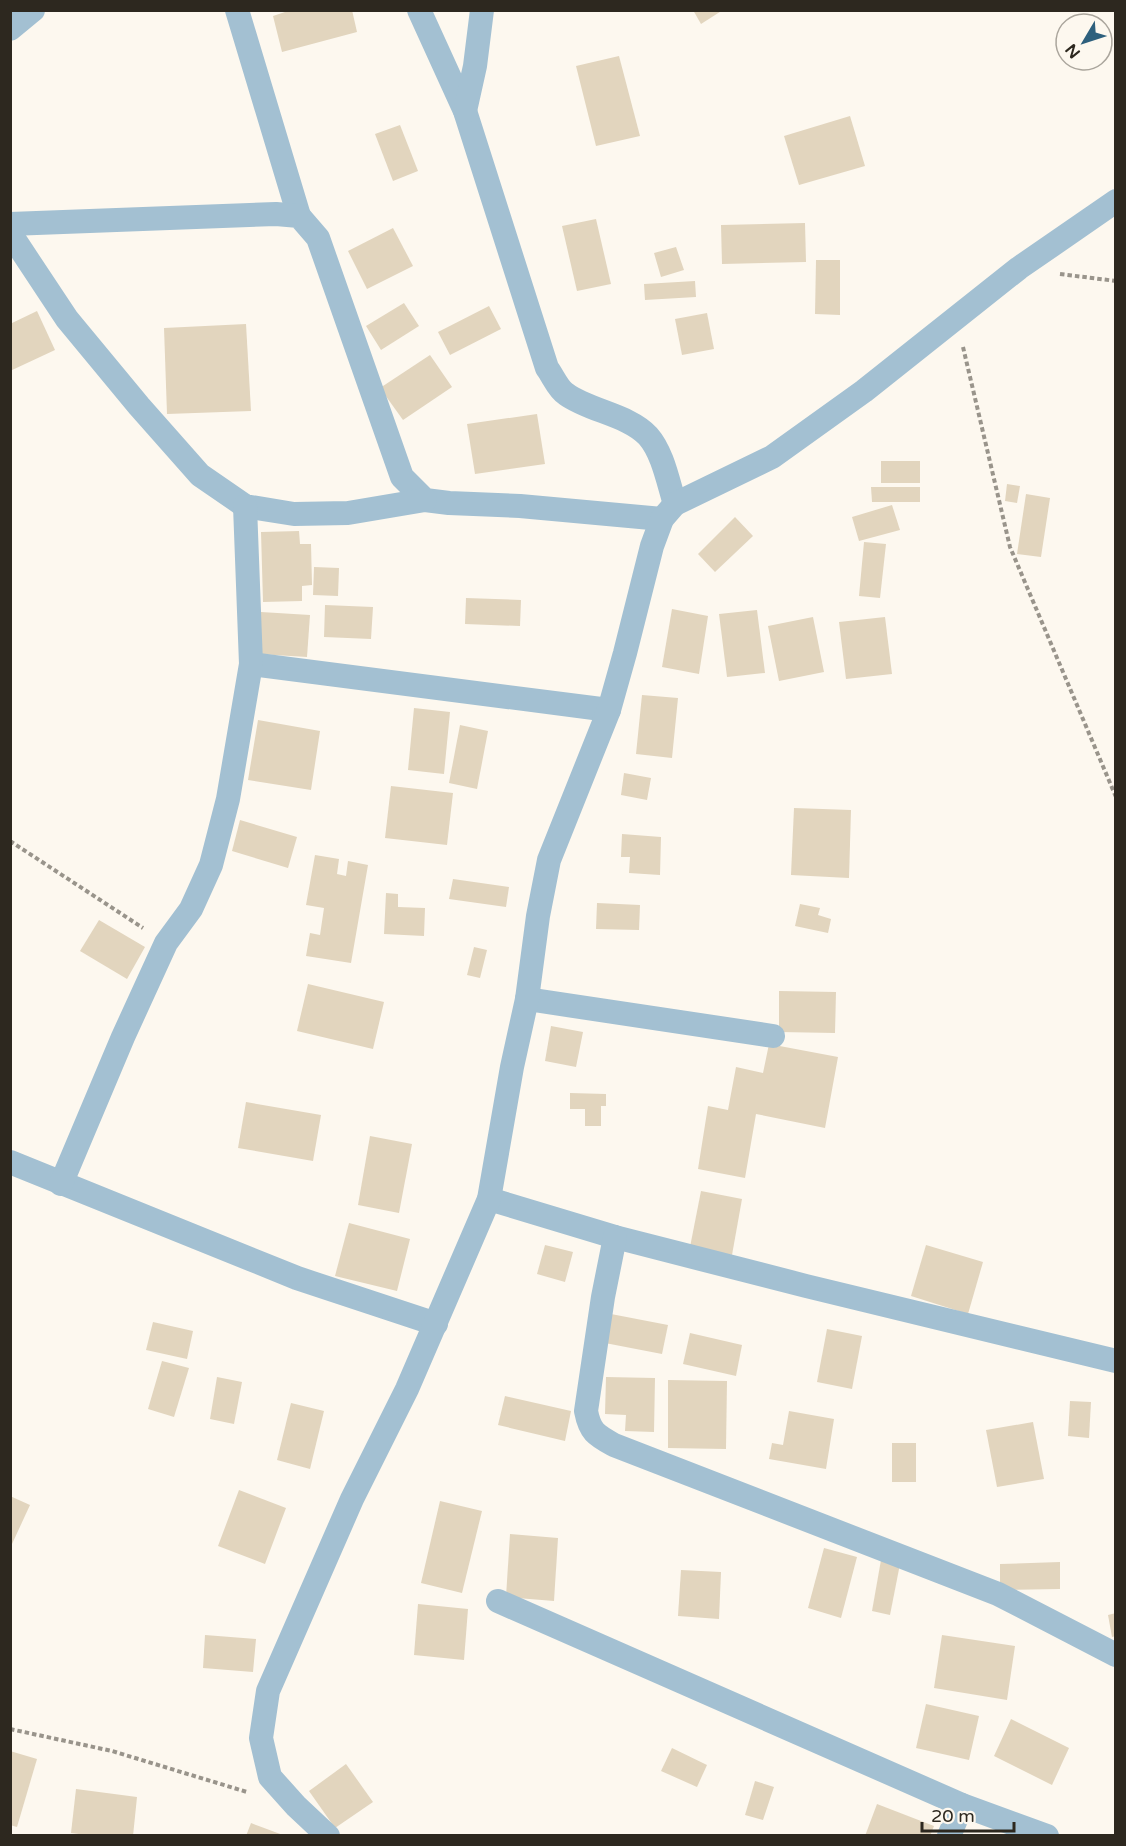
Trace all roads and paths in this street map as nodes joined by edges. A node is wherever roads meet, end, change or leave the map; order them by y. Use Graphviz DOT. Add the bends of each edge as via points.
graph roads {
  1 [pos="33,10"];
  2 [pos="237,10"];
  3 [pos="418,10"];
  4 [pos="482,10"];
  5 [pos="10,29"];
  6 [pos="465,111"];
  7 [pos="1116,201"];
  8 [pos="299,216"];
  9 [pos="10,224"];
  10 [pos="10,233"];
  11 [pos="1019,268"];
  12 [pos="1116,281"];
  13 [pos="956,317"];
  14 [pos="425,500"];
  15 [pos="245,506"];
  16 [pos="669,512"];
  17 [pos="251,664"];
  18 [pos="609,710"];
  19 [pos="1116,797"];
  20 [pos="10,841"];
  21 [pos="166,943"];
  22 [pos="527,999"];
  23 [pos="773,1036"];
  24 [pos="10,1161"];
  25 [pos="62,1184"];
  26 [pos="489,1199"];
  27 [pos="615,1237"];
  28 [pos="436,1324"];
  29 [pos="1116,1361"];
  30 [pos="498,1601"];
  31 [pos="1116,1655"];
  32 [pos="10,1729"];
  33 [pos="962,1805"];
  34 [pos="296,1806"];
  35 [pos="328,1836"];
  36 [pos="949,1836"];
  37 [pos="1047,1836"];
  1 -- 5 [label="street"];
  2 -- 8 [label="street"];
  3 -- 6 [label="street"];
  4 -- 6 [label="street"];
  6 -- 16 [label="street" via="548,368 563,393 632,424 647,435 657,448"];
  7 -- 11 [label="street"];
  8 -- 9 [label="street"];
  8 -- 14 [label="street" via="318,238 402,477"];
  10 -- 15 [label="street" via="67,319 139,406 200,475"];
  11 -- 12 [label="path"];
  11 -- 13 [label="street"];
  13 -- 16 [label="street" via="864,391 772,457"];
  13 -- 19 [label="path" via="1010,547"];
  14 -- 15 [label="street" via="348,513 294,514"];
  14 -- 16 [label="street"];
  15 -- 17 [label="street"];
  16 -- 18 [label="street" via="652,546"];
  17 -- 18 [label="street"];
  17 -- 21 [label="street" via="228,799 211,865 191,909"];
  18 -- 22 [label="street" via="549,860"];
  20 -- 21 [label="path"];
  21 -- 25 [label="street"];
  22 -- 23 [label="street"];
  22 -- 26 [label="street"];
  24 -- 25 [label="street"];
  25 -- 28 [label="street" via="297,1278"];
  26 -- 27 [label="street"];
  26 -- 28 [label="street"];
  27 -- 29 [label="street"];
  27 -- 31 [label="street" via="586,1411 589,1426 597,1436 998,1594"];
  28 -- 34 [label="street" via="352,1499 268,1691 261,1738 270,1777"];
  30 -- 33 [label="street"];
  32 -- 34 [label="path" via="112,1751"];
  33 -- 36 [label="street"];
  33 -- 37 [label="street"];
  34 -- 35 [label="street"];
}
